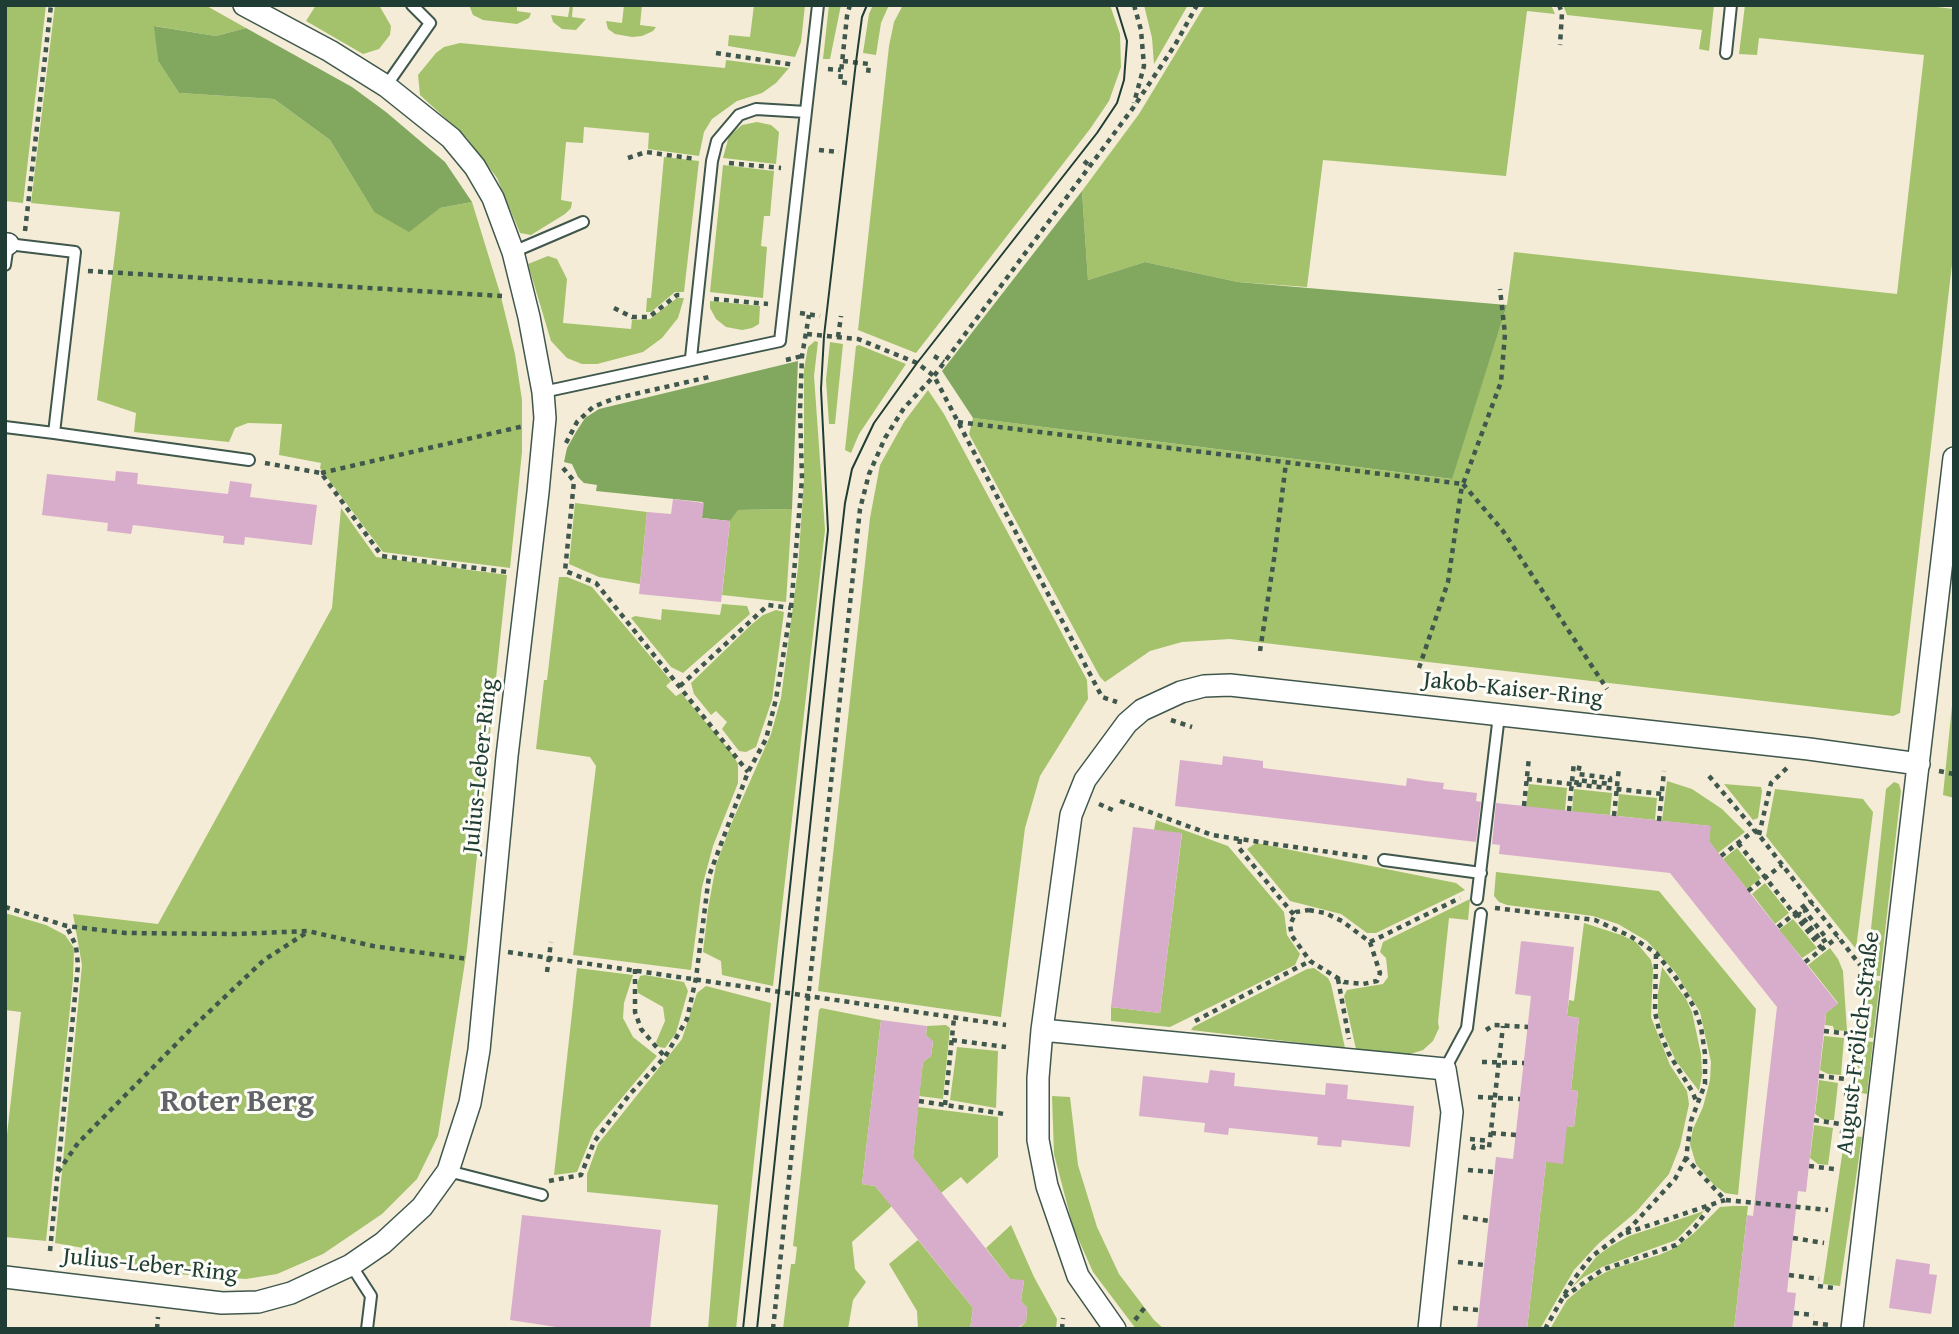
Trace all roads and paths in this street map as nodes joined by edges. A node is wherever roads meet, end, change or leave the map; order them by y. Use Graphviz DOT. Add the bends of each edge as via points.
graph roads {
  1 [pos="51,5"];
  2 [pos="244,5"];
  3 [pos="412,5"];
  4 [pos="818,5"];
  5 [pos="850,5"];
  6 [pos="1134,5"];
  7 [pos="1197,5"];
  8 [pos="1559,5"];
  9 [pos="1731,5"];
  10 [pos="1560,45"];
  11 [pos="1726,53"];
  12 [pos="716,54"];
  13 [pos="843,61"];
  14 [pos="811,67"];
  15 [pos="841,70"];
  16 [pos="868,75"];
  17 [pos="847,83"];
  18 [pos="386,86"];
  19 [pos="1133,108"];
  20 [pos="806,112"];
  21 [pos="802,148"];
  22 [pos="839,152"];
  23 [pos="628,158"];
  24 [pos="712,161"];
  25 [pos="1084,161"];
  26 [pos="1090,166"];
  27 [pos="583,222"];
  28 [pos="10,250"];
  29 [pos="513,252"];
  30 [pos="73,270"];
  31 [pos="1500,289"];
  32 [pos="504,296"];
  33 [pos="809,315"];
  34 [pos="841,316"];
  35 [pos="807,334"];
  36 [pos="838,337"];
  37 [pos="802,356"];
  38 [pos="934,356"];
  39 [pos="691,358"];
  40 [pos="775,362"];
  41 [pos="944,362"];
  42 [pos="721,374"];
  43 [pos="934,376"];
  44 [pos="543,392"];
  45 [pos="958,422"];
  46 [pos="527,425"];
  47 [pos="5,427"];
  48 [pos="54,433"];
  49 [pos="566,444"];
  50 [pos="1954,458"];
  51 [pos="249,460"];
  52 [pos="562,463"];
  53 [pos="1286,463"];
  54 [pos="321,473"];
  55 [pos="1462,484"];
  56 [pos="514,573"];
  57 [pos="792,608"];
  58 [pos="1260,651"];
  59 [pos="1419,668"];
  60 [pos="680,686"];
  61 [pos="1607,689"];
  62 [pos="1142,710"];
  63 [pos="1499,715"];
  64 [pos="1809,749"];
  65 [pos="1529,757"];
  66 [pos="1919,764"];
  67 [pos="1619,767"];
  68 [pos="1664,771"];
  69 [pos="748,772"];
  70 [pos="1709,776"];
  71 [pos="1527,779"];
  72 [pos="1574,785"];
  73 [pos="1617,789"];
  74 [pos="1662,794"];
  75 [pos="1120,801"];
  76 [pos="1524,806"];
  77 [pos="1569,811"];
  78 [pos="1614,816"];
  79 [pos="1659,821"];
  80 [pos="1757,833"];
  81 [pos="1240,839"];
  82 [pos="1738,843"];
  83 [pos="1721,856"];
  84 [pos="1384,860"];
  85 [pos="1782,865"];
  86 [pos="1480,873"];
  87 [pos="1765,878"];
  88 [pos="1748,891"];
  89 [pos="1478,894"];
  90 [pos="1812,902"];
  91 [pos="5,907"];
  92 [pos="1493,907"];
  93 [pos="1480,914"];
  94 [pos="1294,915"];
  95 [pos="1795,915"];
  96 [pos="67,926"];
  97 [pos="1778,927"];
  98 [pos="309,931"];
  99 [pos="1838,937"];
  100 [pos="551,942"];
  101 [pos="1370,942"];
  102 [pos="1822,949"];
  103 [pos="490,950"];
  104 [pos="1656,953"];
  105 [pos="549,957"];
  106 [pos="469,959"];
  107 [pos="1310,961"];
  108 [pos="1805,962"];
  109 [pos="1860,965"];
  110 [pos="635,969"];
  111 [pos="547,972"];
  112 [pos="696,978"];
  113 [pos="1338,979"];
  114 [pos="809,998"];
  115 [pos="954,1018"];
  116 [pos="1006,1025"];
  117 [pos="1503,1026"];
  118 [pos="1528,1027"];
  119 [pos="1042,1030"];
  120 [pos="1486,1030"];
  121 [pos="1824,1031"];
  122 [pos="1852,1034"];
  123 [pos="952,1040"];
  124 [pos="1177,1043"];
  125 [pos="1006,1047"];
  126 [pos="665,1057"];
  127 [pos="1353,1060"];
  128 [pos="1482,1062"];
  129 [pos="1499,1062"];
  130 [pos="1524,1063"];
  131 [pos="1445,1069"];
  132 [pos="1819,1076"];
  133 [pos="1846,1079"];
  134 [pos="1478,1097"];
  135 [pos="1495,1098"];
  136 [pos="1520,1098"];
  137 [pos="919,1101"];
  138 [pos="945,1105"];
  139 [pos="1698,1105"];
  140 [pos="1004,1114"];
  141 [pos="1814,1120"];
  142 [pos="1840,1124"];
  143 [pos="1491,1133"];
  144 [pos="1516,1135"];
  145 [pos="1686,1158"];
  146 [pos="1809,1166"];
  147 [pos="1834,1169"];
  148 [pos="1471,1170"];
  149 [pos="448,1171"];
  150 [pos="58,1172"];
  151 [pos="1494,1172"];
  152 [pos="537,1178"];
  153 [pos="1469,1182"];
  154 [pos="542,1195"];
  155 [pos="1725,1200"];
  156 [pos="1712,1204"];
  157 [pos="1466,1206"];
  158 [pos="1828,1210"];
  159 [pos="1465,1217"];
  160 [pos="1489,1221"];
  161 [pos="1464,1229"];
  162 [pos="1617,1236"];
  163 [pos="1793,1238"];
  164 [pos="1824,1243"];
  165 [pos="50,1251"];
  166 [pos="1461,1251"];
  167 [pos="1460,1262"];
  168 [pos="351,1265"];
  169 [pos="1484,1265"];
  170 [pos="1458,1274"];
  171 [pos="1789,1275"];
  172 [pos="5,1277"];
  173 [pos="1819,1279"];
  174 [pos="1455,1296"];
  175 [pos="1561,1299"];
  176 [pos="1479,1310"];
  177 [pos="1794,1313"];
  178 [pos="1814,1315"];
  179 [pos="1063,1318"];
  180 [pos="367,1329"];
  181 [pos="773,1329"];
  182 [pos="1062,1329"];
  183 [pos="1115,1329"];
  184 [pos="1429,1329"];
  185 [pos="1545,1329"];
  186 [pos="1852,1329"];
  1 -- 28 [label="path"];
  2 -- 18 [label="street, Julius-Leber-Ring"];
  3 -- 18 [label="lane" via="430,23"];
  4 -- 14 [label="lane"];
  5 -- 13 [label="path"];
  6 -- 19 [label="path" via="1144,66"];
  7 -- 19 [label="path"];
  8 -- 10 [label="path"];
  9 -- 11 [label="lane"];
  12 -- 14 [label="path"];
  13 -- 15 [label="path"];
  13 -- 16 [label="path" via="869,64"];
  14 -- 15 [label="path"];
  14 -- 20 [label="lane"];
  15 -- 17 [label="path" via="840,82"];
  18 -- 29 [label="street, Julius-Leber-Ring" via="451,138 475,167 493,198"];
  19 -- 26 [label="path"];
  20 -- 21 [label="lane"];
  20 -- 24 [label="lane" via="756,109 739,115 717,141"];
  21 -- 22 [label="path"];
  21 -- 24 [label="path" via="783,146 781,169"];
  21 -- 39 [label="lane" via="780,341"];
  23 -- 24 [label="path" via="646,152"];
  24 -- 39 [label="lane"];
  25 -- 26 [label="path"];
  26 -- 41 [label="path"];
  27 -- 29 [label="lane"];
  28 -- 30 [label="lane" via="75,252"];
  29 -- 44 [label="street, Julius-Leber-Ring"];
  30 -- 32 [label="path"];
  30 -- 48 [label="lane"];
  31 -- 55 [label="path" via="1505,334 1502,382"];
  33 -- 35 [label="path"];
  34 -- 36 [label="path"];
  35 -- 36 [label="path"];
  35 -- 37 [label="path"];
  36 -- 43 [label="path" via="858,339 916,363"];
  37 -- 40 [label="path"];
  37 -- 57 [label="path" via="802,479"];
  38 -- 41 [label="path"];
  39 -- 44 [label="lane"];
  41 -- 43 [label="path"];
  42 -- 49 [label="path" via="593,407 577,422"];
  43 -- 45 [label="path"];
  43 -- 114 [label="path" via="904,408 885,438 860,509"];
  44 -- 103 [label="street, Julius-Leber-Ring" via="538,492"];
  45 -- 53 [label="path"];
  45 -- 62 [label="path" via="1102,696"];
  46 -- 54 [label="path"];
  47 -- 48 [label="lane"];
  48 -- 51 [label="lane"];
  50 -- 66 [label="street"];
  51 -- 54 [label="path"];
  52 -- 60 [label="path" via="575,481 565,571 596,583"];
  53 -- 55 [label="path"];
  53 -- 58 [label="path"];
  54 -- 56 [label="path" via="382,556"];
  55 -- 59 [label="path" via="1448,582"];
  55 -- 61 [label="path" via="1503,531"];
  57 -- 60 [label="path" via="768,605"];
  57 -- 69 [label="path" via="766,738"];
  60 -- 69 [label="path"];
  62 -- 63 [label="street, Jakob-Kaiser-Ring" via="1181,692 1230,685"];
  62 -- 119 [label="street, Jakob-Kaiser-Ring" via="1085,780 1071,815"];
  63 -- 64 [label="street, Jakob-Kaiser-Ring"];
  63 -- 86 [label="lane"];
  64 -- 66 [label="street, Jakob-Kaiser-Ring"];
  64 -- 80 [label="path" via="1771,783"];
  65 -- 71 [label="path"];
  66 -- 186 [label="street, August-Frölich-Straße"];
  67 -- 73 [label="path"];
  68 -- 74 [label="path"];
  69 -- 112 [label="path" via="709,876"];
  70 -- 80 [label="path"];
  71 -- 72 [label="path"];
  71 -- 76 [label="path"];
  72 -- 72 [label="path" via="1577,762 1578,774 1610,778 1610,783 1577,780"];
  72 -- 73 [label="path"];
  72 -- 77 [label="path"];
  73 -- 74 [label="path"];
  73 -- 78 [label="path"];
  74 -- 79 [label="path"];
  75 -- 81 [label="path" via="1212,835"];
  80 -- 82 [label="path"];
  80 -- 85 [label="path"];
  81 -- 84 [label="path"];
  81 -- 94 [label="path" via="1239,848"];
  82 -- 83 [label="path"];
  82 -- 87 [label="path"];
  84 -- 86 [label="lane"];
  85 -- 87 [label="path"];
  85 -- 90 [label="path"];
  86 -- 89 [label="lane"];
  87 -- 88 [label="path"];
  87 -- 95 [label="path"];
  89 -- 101 [label="path"];
  90 -- 95 [label="path"];
  90 -- 95 [label="path" via="1805,911 1827,939 1822,942 1800,914"];
  90 -- 99 [label="path"];
  91 -- 96 [label="path"];
  92 -- 104 [label="path" via="1595,920"];
  93 -- 131 [label="lane" via="1467,1028"];
  94 -- 101 [label="path" via="1309,910 1325,913"];
  94 -- 107 [label="path" via="1292,936"];
  95 -- 97 [label="path"];
  95 -- 102 [label="path"];
  96 -- 98 [label="path" via="182,935"];
  96 -- 150 [label="path" via="78,965"];
  98 -- 106 [label="path" via="373,946"];
  98 -- 150 [label="path" via="264,960 194,1026 78,1143"];
  99 -- 102 [label="path"];
  99 -- 109 [label="path"];
  100 -- 105 [label="path"];
  101 -- 113 [label="path" via="1380,972 1377,981 1363,984"];
  102 -- 108 [label="path"];
  103 -- 105 [label="path"];
  103 -- 149 [label="street, Julius-Leber-Ring" via="470,1103"];
  104 -- 139 [label="path" via="1659,1030"];
  104 -- 139 [label="path" via="1694,1007 1701,1027 1705,1084"];
  105 -- 110 [label="path"];
  105 -- 111 [label="path"];
  107 -- 113 [label="path"];
  107 -- 124 [label="path" via="1179,1029"];
  110 -- 112 [label="path"];
  110 -- 126 [label="path" via="635,1012 641,1029"];
  112 -- 114 [label="path"];
  112 -- 126 [label="path" via="687,1019"];
  113 -- 127 [label="path"];
  114 -- 115 [label="path"];
  114 -- 181 [label="path"];
  115 -- 116 [label="path"];
  115 -- 123 [label="path"];
  117 -- 118 [label="path"];
  117 -- 120 [label="path"];
  117 -- 129 [label="path"];
  119 -- 124 [label="street"];
  119 -- 183 [label="street, Jakob-Kaiser-Ring" via="1038,1140 1047,1186 1078,1276"];
  121 -- 122 [label="path"];
  123 -- 125 [label="path"];
  123 -- 138 [label="path"];
  124 -- 127 [label="street"];
  126 -- 152 [label="path" via="594,1142 581,1175 548,1181"];
  127 -- 131 [label="street"];
  128 -- 129 [label="path"];
  129 -- 130 [label="path"];
  129 -- 135 [label="path"];
  131 -- 184 [label="street" via="1452,1112"];
  132 -- 133 [label="path"];
  134 -- 135 [label="path"];
  135 -- 136 [label="path"];
  135 -- 143 [label="path"];
  137 -- 138 [label="path"];
  138 -- 140 [label="path"];
  139 -- 145 [label="path"];
  141 -- 142 [label="path"];
  143 -- 144 [label="path"];
  143 -- 148 [label="path" via="1489,1148 1474,1146"];
  145 -- 155 [label="path"];
  145 -- 162 [label="path" via="1675,1179"];
  146 -- 147 [label="path"];
  148 -- 151 [label="path"];
  148 -- 153 [label="path"];
  149 -- 154 [label="lane"];
  149 -- 168 [label="street, Julius-Leber-Ring" via="422,1207"];
  150 -- 165 [label="path"];
  155 -- 156 [label="path"];
  155 -- 158 [label="path"];
  156 -- 162 [label="path"];
  156 -- 175 [label="path" via="1676,1245 1602,1270"];
  157 -- 159 [label="path"];
  159 -- 160 [label="path"];
  159 -- 161 [label="path"];
  162 -- 175 [label="path" via="1591,1257"];
  163 -- 164 [label="path"];
  166 -- 167 [label="path"];
  167 -- 169 [label="path"];
  167 -- 170 [label="path"];
  168 -- 172 [label="street, Julius-Leber-Ring" via="291,1293 258,1302 222,1303"];
  168 -- 180 [label="lane" via="371,1296"];
  171 -- 173 [label="path"];
  174 -- 176 [label="path" via="1454,1308"];
  175 -- 185 [label="path"];
  177 -- 178 [label="path"];
  179 -- 182 [label="path"];
}
